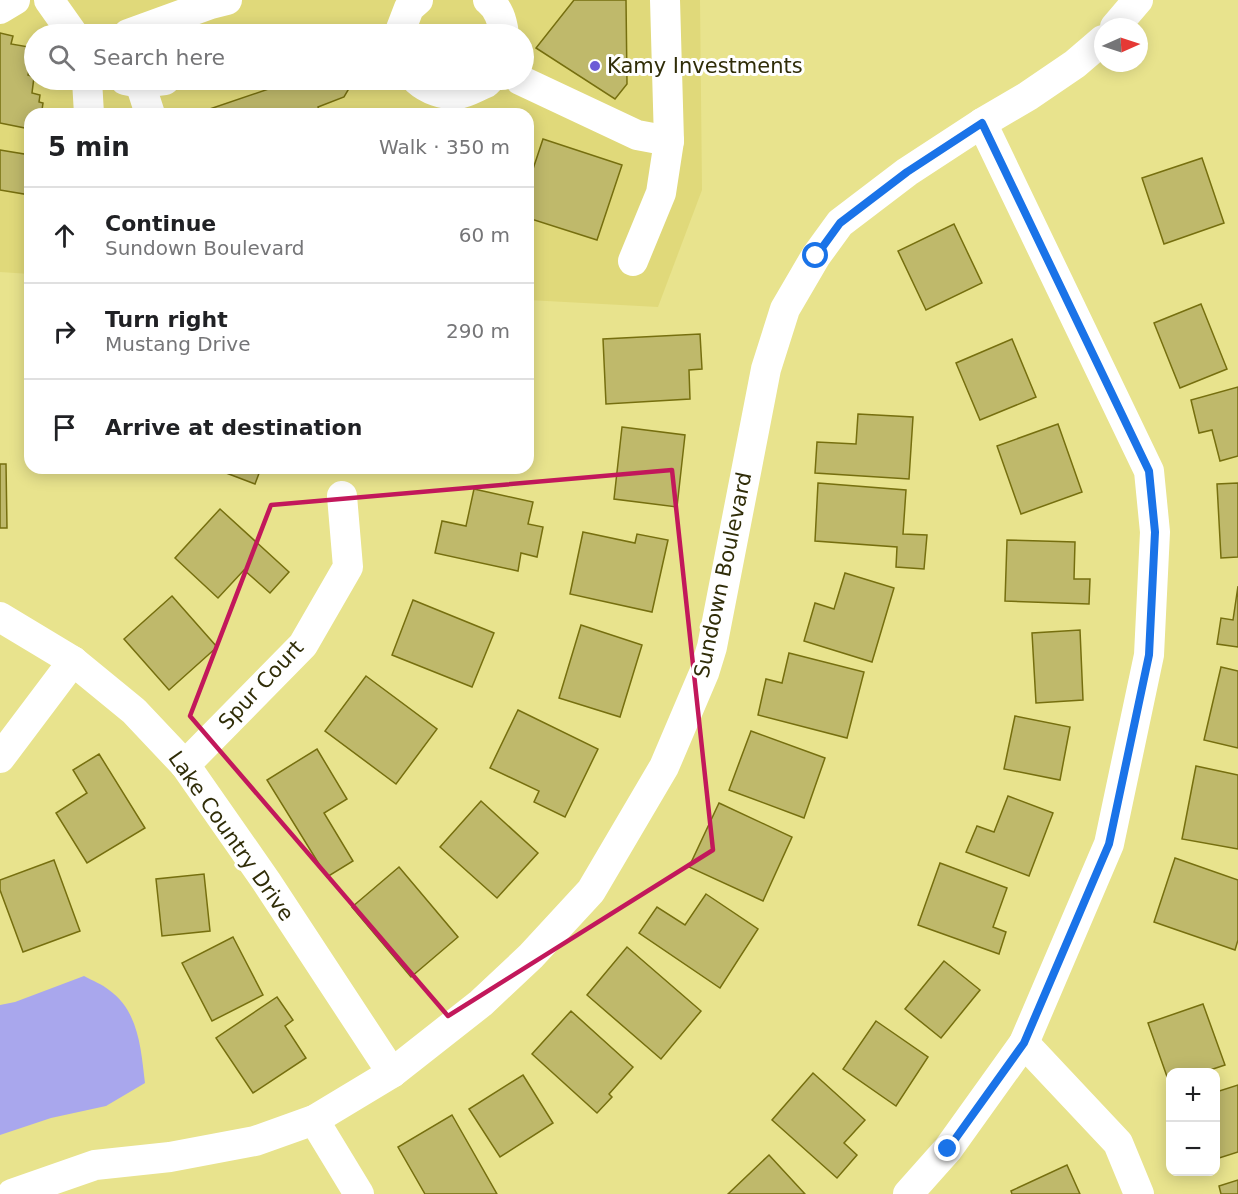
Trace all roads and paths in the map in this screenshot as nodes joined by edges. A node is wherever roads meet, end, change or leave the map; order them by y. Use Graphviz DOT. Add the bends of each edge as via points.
graph roads {
  1 [pos="15,0"];
  2 [pos="49,0"];
  3 [pos="418,0"];
  4 [pos="665,0"];
  5 [pos="1138,0"];
  6 [pos="216,1"];
  7 [pos="493,2"];
  8 [pos="0,9"];
  9 [pos="1123,18"];
  10 [pos="66,24"];
  11 [pos="155,24"];
  12 [pos="403,24"];
  13 [pos="502,24"];
  14 [pos="1094,48"];
  15 [pos="534,87"];
  16 [pos="87,90"];
  17 [pos="146,90"];
  18 [pos="428,90"];
  19 [pos="469,90"];
  20 [pos="441,104"];
  21 [pos="88,108"];
  22 [pos="149,108"];
  23 [pos="982,123"];
  24 [pos="669,141"];
  25 [pos="633,261"];
  26 [pos="342,496"];
  27 [pos="0,617"];
  28 [pos="73,661"];
  29 [pos="0,758"];
  30 [pos="185,765"];
  31 [pos="1024,1043"];
  32 [pos="392,1073"];
  33 [pos="314,1120"];
  34 [pos="12,1194"];
  35 [pos="359,1194"];
  36 [pos="908,1194"];
  37 [pos="1139,1194"];
  1 -- 8 [label="street"];
  2 -- 10 [label="street"];
  3 -- 12 [label="street" via="409,8"];
  4 -- 24 [label="street"];
  5 -- 9 [label="street"];
  6 -- 11 [label="street"];
  7 -- 13 [label="street"];
  14 -- 23 [label="street, Sundown Boulevard" via="1028,96"];
  15 -- 24 [label="street" via="637,135"];
  16 -- 21 [label="street"];
  17 -- 22 [label="street"];
  18 -- 20 [label="street"];
  19 -- 20 [label="street"];
  23 -- 31 [label="street" via="1149,471 1155,532 1149,655 1109,844"];
  23 -- 32 [label="street, Sundown Boulevard" via="907,172 840,223 785,309 766,369 704,674 664,767 591,891 481,1003"];
  24 -- 25 [label="street" via="661,193"];
  26 -- 30 [label="street, Spur Court" via="348,567 303,645"];
  27 -- 28 [label="street, Lake Country Drive"];
  28 -- 29 [label="street"];
  28 -- 30 [label="street, Lake Country Drive" via="134,711"];
  30 -- 32 [label="street, Lake Country Drive"];
  31 -- 36 [label="street" via="948,1149"];
  31 -- 37 [label="street" via="1118,1143"];
  32 -- 33 [label="street, Sundown Boulevard"];
  33 -- 34 [label="street, Sundown Boulevard" via="255,1141 170,1157 95,1165"];
  33 -- 35 [label="street"];
}
